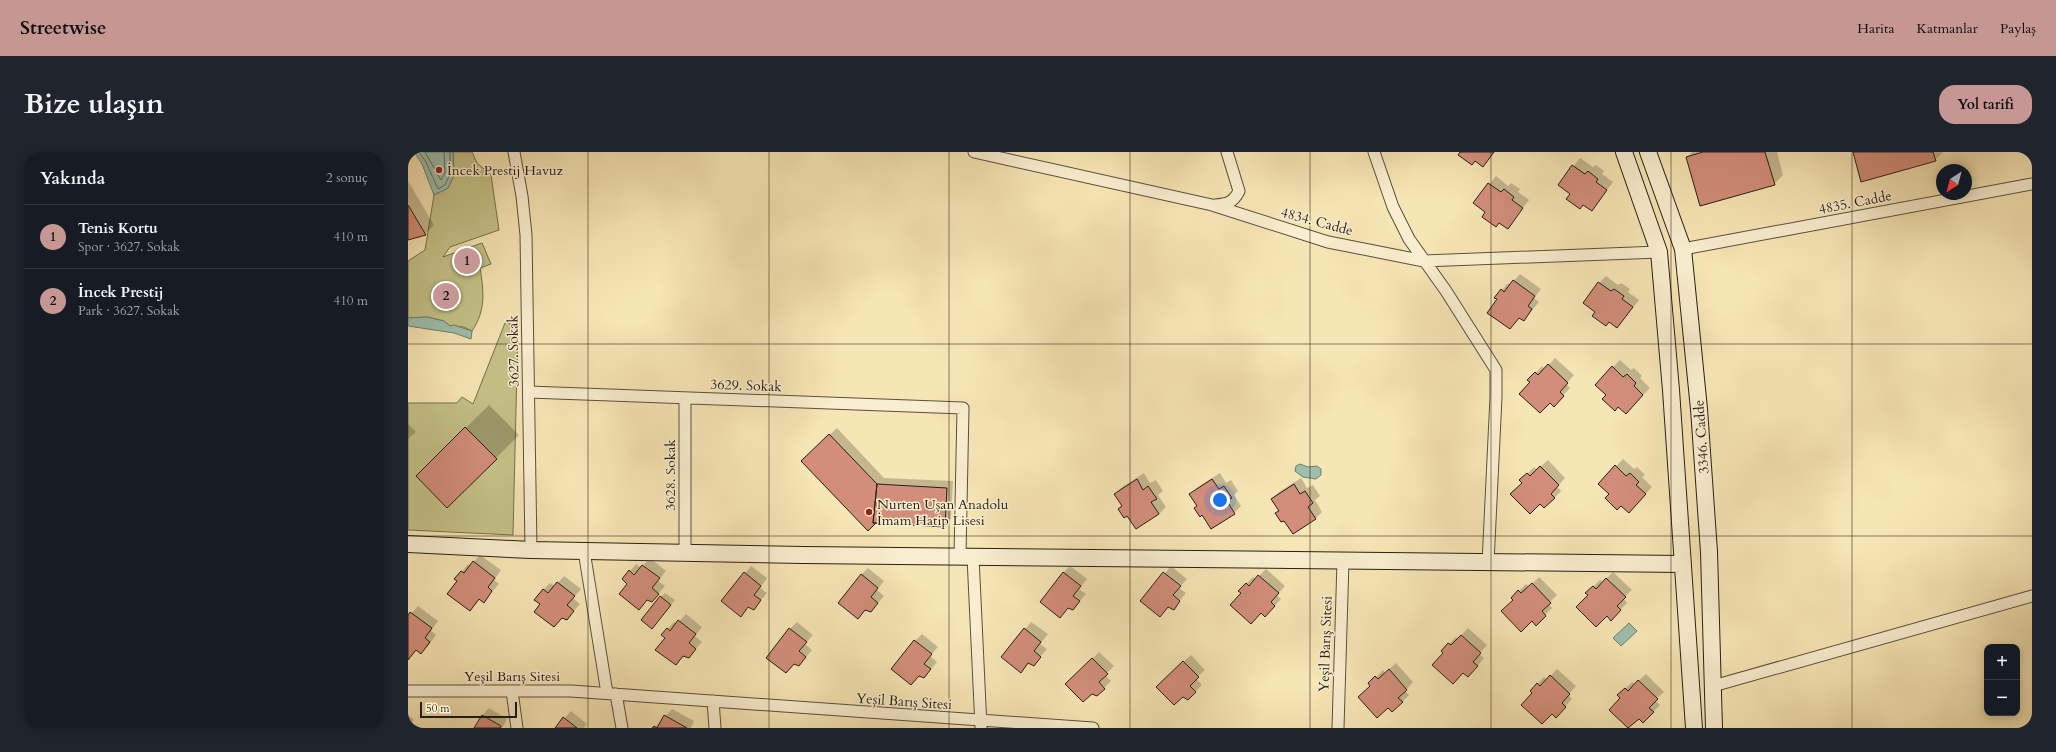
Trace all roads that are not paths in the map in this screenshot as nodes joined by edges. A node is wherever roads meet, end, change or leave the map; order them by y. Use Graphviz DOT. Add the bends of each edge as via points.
graph roads {
  1 [pos="514,152"];
  2 [pos="974,152"];
  3 [pos="1227,152"];
  4 [pos="1374,152"];
  5 [pos="1624,152"];
  6 [pos="1648,152"];
  7 [pos="2032,184"];
  8 [pos="1212,205"];
  9 [pos="1683,249"];
  10 [pos="1659,252"];
  11 [pos="1424,261"];
  12 [pos="529,392"];
  13 [pos="685,398"];
  14 [pos="408,544"];
  15 [pos="531,550"];
  16 [pos="584,551"];
  17 [pos="685,552"];
  18 [pos="966,556"];
  19 [pos="1343,561"];
  20 [pos="1488,563"];
  21 [pos="1683,564"];
  22 [pos="2032,596"];
  23 [pos="1713,686"];
  24 [pos="408,690"];
  25 [pos="512,691"];
  26 [pos="612,694"];
  27 [pos="713,701"];
  28 [pos="980,724"];
  29 [pos="517,728"];
  30 [pos="622,728"];
  31 [pos="715,728"];
  32 [pos="1093,728"];
  33 [pos="1338,728"];
  34 [pos="1694,728"];
  35 [pos="1714,728"];
  1 -- 12 [label="street, 3627. Sokak" via="526,235"];
  2 -- 8 [label="street, 4834. Cadde"];
  3 -- 8 [label="street" via="1239,191 1235,199 1228,204"];
  4 -- 11 [label="street" via="1393,207"];
  5 -- 10 [label="street, 3346. Cadde"];
  6 -- 9 [label="street, 3346. Cadde"];
  7 -- 9 [label="street, 4835. Cadde"];
  8 -- 11 [label="street, 4834. Cadde" via="1328,242"];
  9 -- 10 [label="street"];
  9 -- 23 [label="street, 3346. Cadde" via="1699,409 1709,552"];
  10 -- 11 [label="street, 4834. Cadde"];
  10 -- 21 [label="street, 3346. Cadde"];
  11 -- 20 [label="street" via="1496,370"];
  12 -- 13 [label="street, 3629. Sokak"];
  12 -- 15 [label="street, 3627. Sokak"];
  13 -- 17 [label="street, 3628. Sokak"];
  13 -- 18 [label="street, 3629. Sokak" via="963,408"];
  14 -- 15 [label="street"];
  15 -- 16 [label="street"];
  16 -- 17 [label="street"];
  16 -- 26 [label="street"];
  17 -- 18 [label="street"];
  18 -- 19 [label="street"];
  18 -- 28 [label="street"];
  19 -- 20 [label="street"];
  19 -- 33 [label="street, Yeşil Barış Sitesi"];
  20 -- 21 [label="street"];
  21 -- 34 [label="street, 3346. Cadde"];
  22 -- 23 [label="street"];
  23 -- 35 [label="street, 3346. Cadde"];
  24 -- 25 [label="street, Yeşil Barış Sitesi"];
  25 -- 26 [label="street, Yeşil Barış Sitesi"];
  25 -- 29 [label="street"];
  26 -- 27 [label="street, Yeşil Barış Sitesi"];
  26 -- 30 [label="street"];
  27 -- 28 [label="street, Yeşil Barış Sitesi"];
  27 -- 31 [label="street"];
  28 -- 32 [label="street, Yeşil Barış Sitesi"];
}
